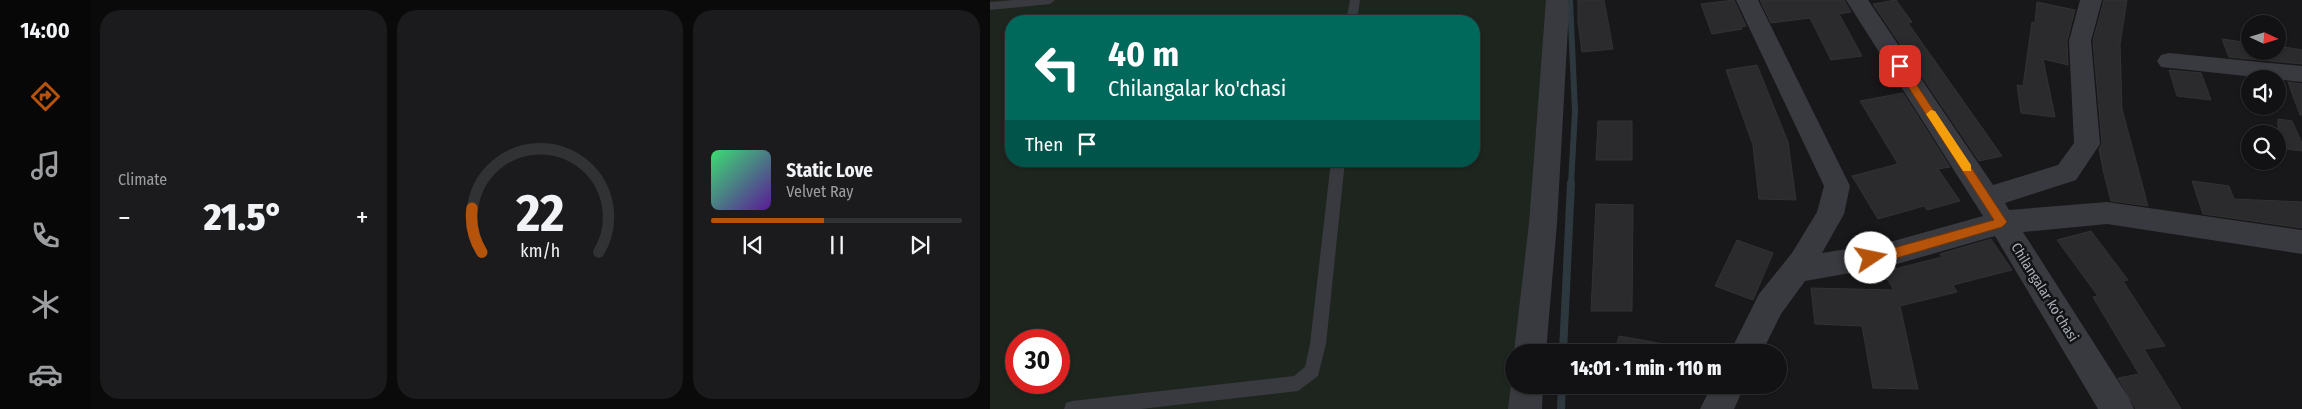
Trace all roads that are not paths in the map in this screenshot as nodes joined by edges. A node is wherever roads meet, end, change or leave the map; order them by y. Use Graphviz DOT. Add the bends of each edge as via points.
graph roads {
  1 [pos="1050,0"];
  2 [pos="1355,0"];
  3 [pos="1557,0"];
  4 [pos="1747,0"];
  5 [pos="1856,0"];
  6 [pos="2090,0"];
  7 [pos="990,6"];
  8 [pos="1353,15"];
  9 [pos="2169,61"];
  10 [pos="2302,74"];
  11 [pos="1337,167"];
  12 [pos="1987,198"];
  13 [pos="2002,222"];
  14 [pos="2302,242"];
  15 [pos="1796,270"];
  16 [pos="1531,344"];
  17 [pos="1750,344"];
  18 [pos="1526,394"];
  19 [pos="1724,394"];
  20 [pos="1072,409"];
  21 [pos="1525,409"];
  22 [pos="1717,409"];
  23 [pos="2117,409"];
  1 -- 7 [label="lane"];
  2 -- 8 [label="lane"];
  3 -- 16 [label="street" via="1543,223"];
  4 -- 15 [label="street" via="1837,186 1830,214"];
  5 -- 12 [label="street, Chilangalar ko'chasi"];
  6 -- 12 [label="street" via="2080,40 2087,144 2067,173"];
  9 -- 10 [label="street"];
  11 -- 20 [label="lane" via="1318,344 1312,371 1298,383"];
  12 -- 13 [label="street, Chilangalar ko'chasi"];
  13 -- 14 [label="street" via="2107,213"];
  13 -- 15 [label="street" via="1890,254"];
  13 -- 23 [label="street, Chilangalar ko'chasi"];
  15 -- 17 [label="street" via="1770,304"];
  18 -- 21 [label="street"];
  19 -- 22 [label="street"];
}
